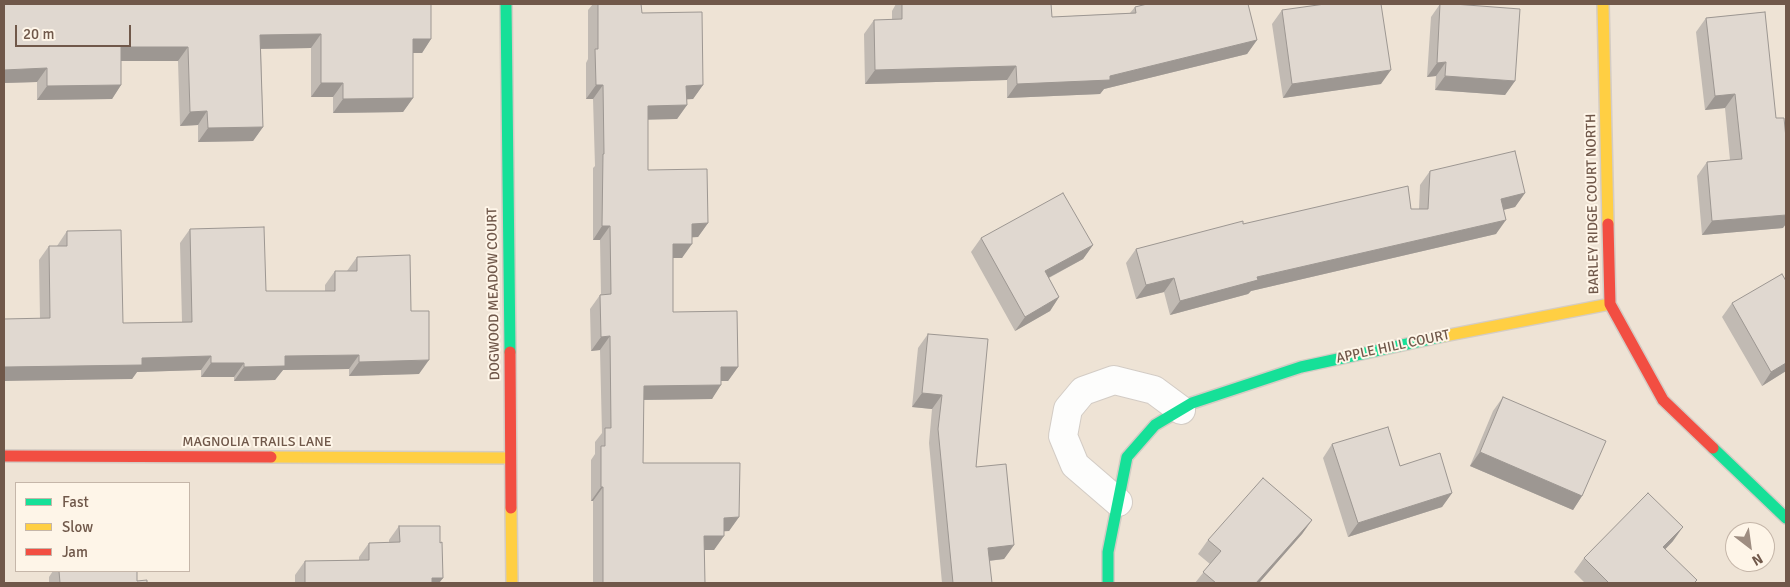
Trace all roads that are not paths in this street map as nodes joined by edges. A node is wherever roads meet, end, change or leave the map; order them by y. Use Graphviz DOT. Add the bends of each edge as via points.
graph roads {
  1 [pos="506,4"];
  2 [pos="1603,4"];
  3 [pos="1610,304"];
  4 [pos="1181,410"];
  5 [pos="4,456"];
  6 [pos="510,458"];
  7 [pos="1118,502"];
  8 [pos="1786,518"];
  9 [pos="512,583"];
  10 [pos="1108,583"];
  1 -- 6 [label="street, DOGWOOD MEADOW COURT"];
  2 -- 3 [label="street, BARLEY RIDGE COURT NORTH"];
  3 -- 4 [label="street, APPLE HILL COURT" via="1301,367 1192,403"];
  3 -- 8 [label="street, BARLEY RIDGE COURT NORTH" via="1664,400"];
  4 -- 7 [label="street, APPLE HILL COURT" via="1155,425 1127,457"];
  4 -- 7 [label="street" via="1154,390 1114,380 1083,391 1068,409 1063,436 1074,465"];
  5 -- 6 [label="street, MAGNOLIA TRAILS LANE"];
  6 -- 9 [label="street, DOGWOOD MEADOW COURT"];
  7 -- 10 [label="street, APPLE HILL COURT" via="1108,552"];
}
